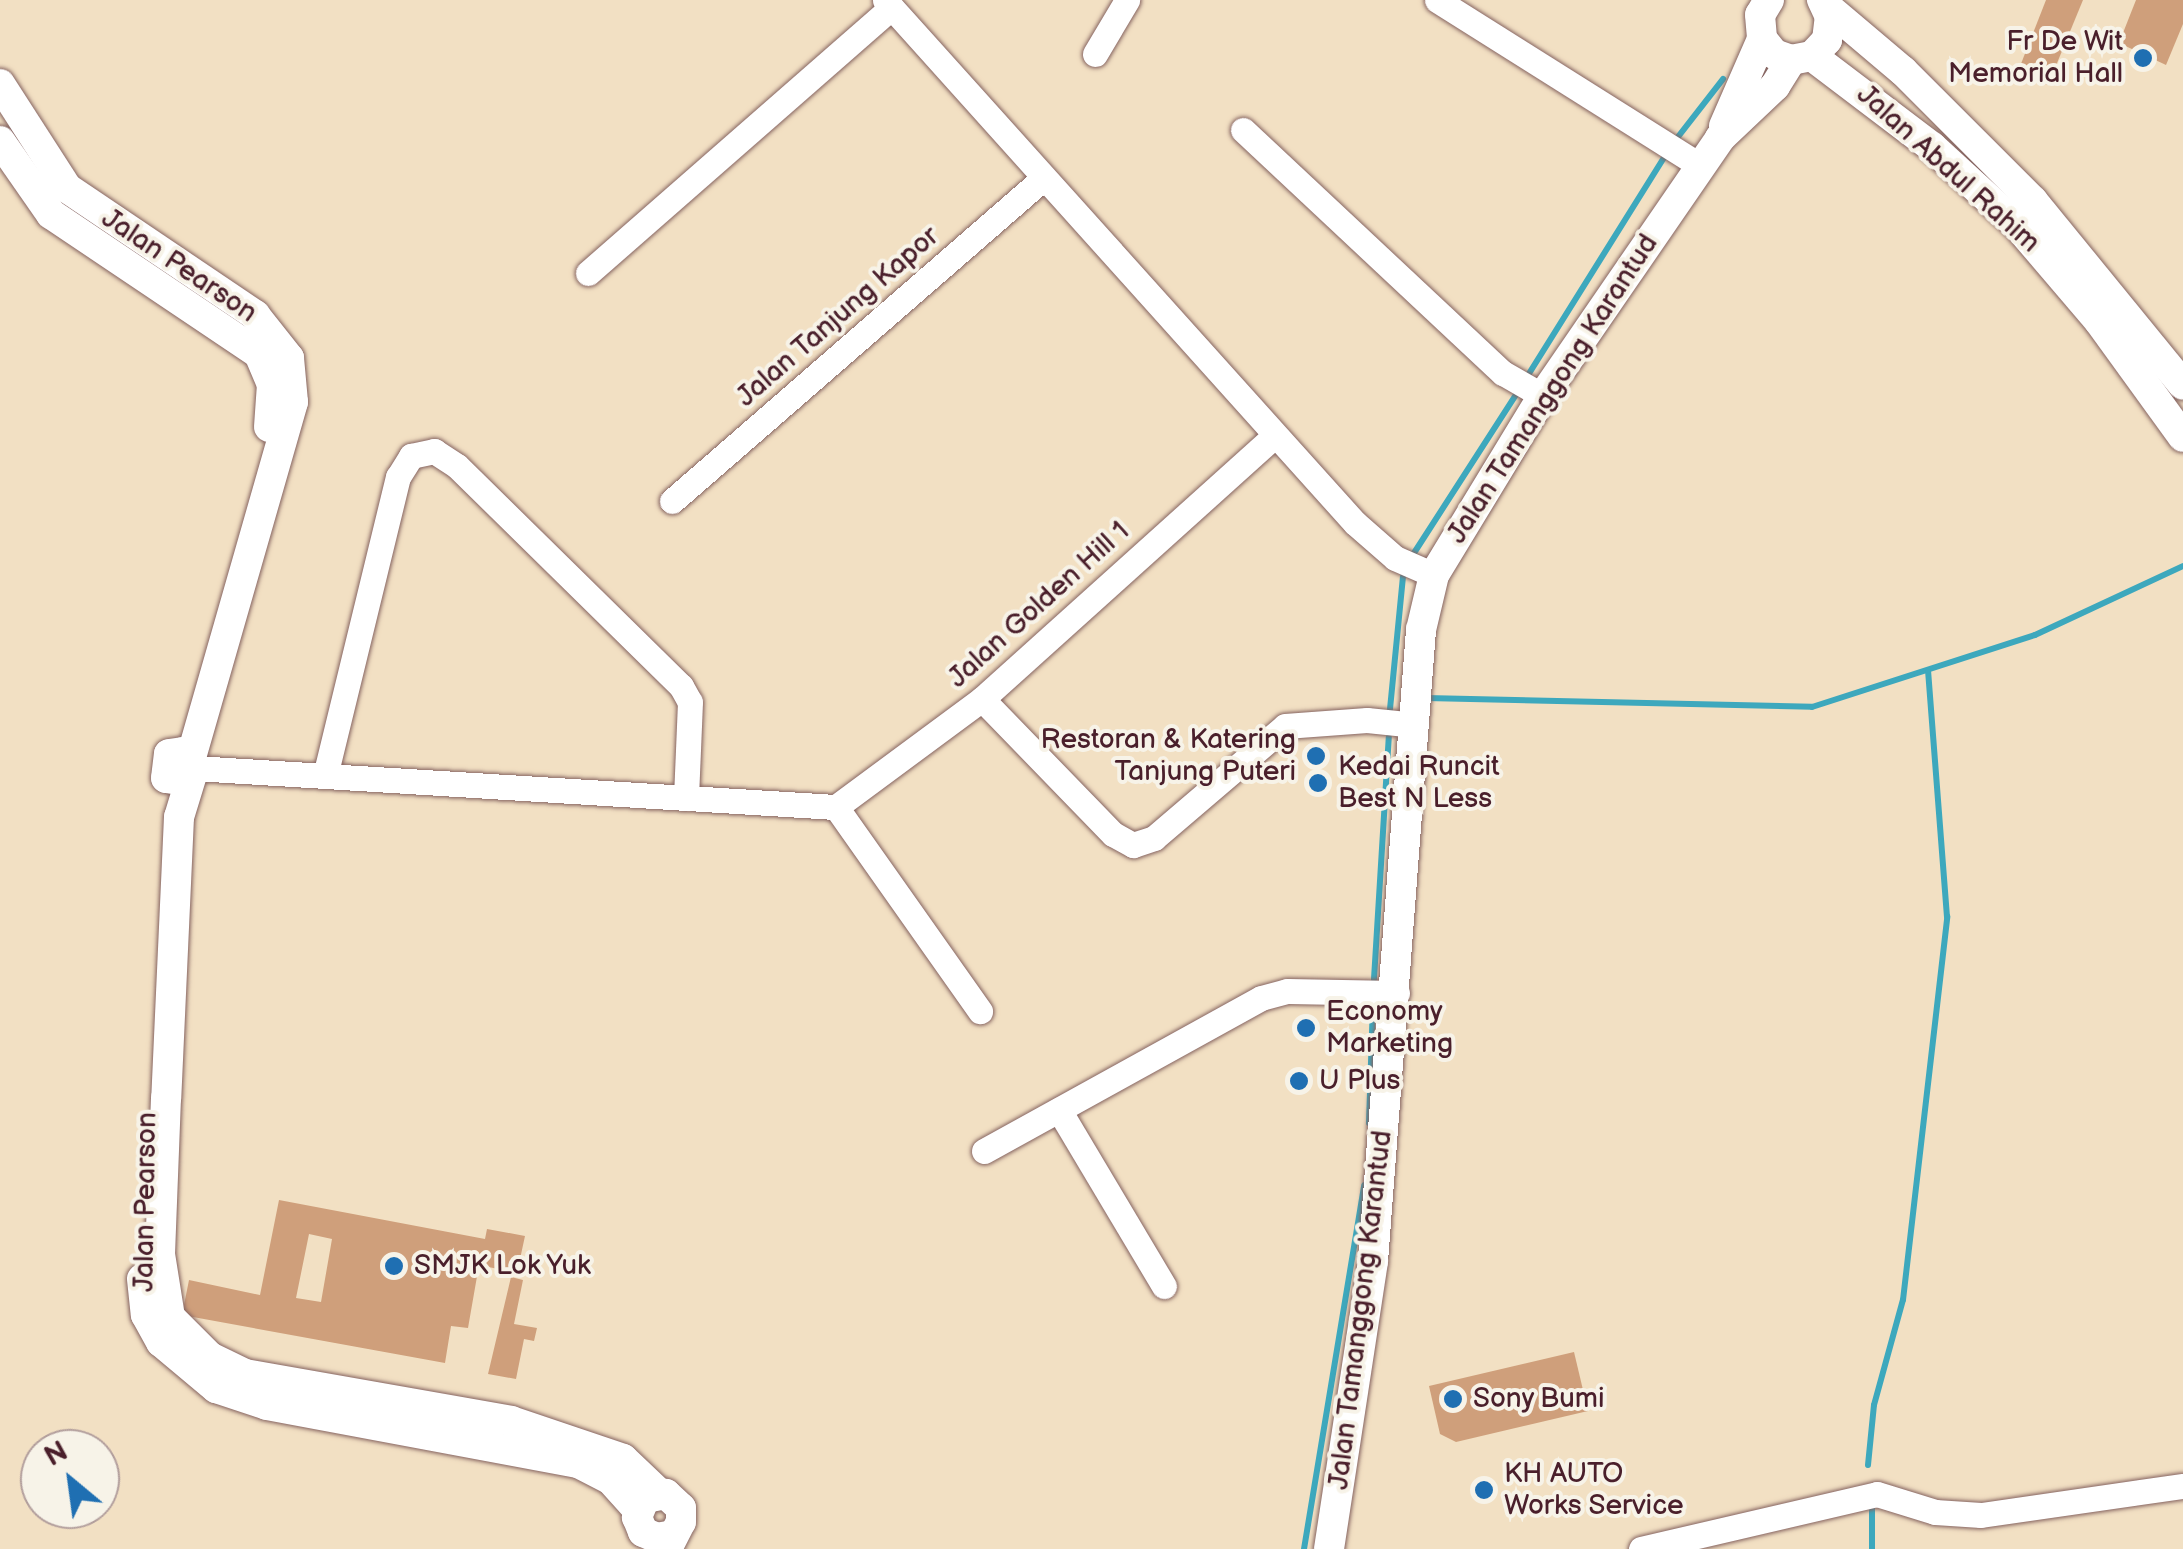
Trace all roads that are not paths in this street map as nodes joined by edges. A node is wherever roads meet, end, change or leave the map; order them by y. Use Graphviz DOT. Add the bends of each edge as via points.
graph roads {
  1 [pos="1126,0"];
  2 [pos="1437,0"];
  3 [pos="1766,1"];
  4 [pos="1824,3"];
  5 [pos="888,4"];
  6 [pos="1762,40"];
  7 [pos="1095,54"];
  8 [pos="1802,58"];
  9 [pos="0,84"];
  10 [pos="1243,130"];
  11 [pos="1720,138"];
  12 [pos="0,140"];
  13 [pos="1684,154"];
  14 [pos="1043,179"];
  15 [pos="588,273"];
  16 [pos="2183,385"];
  17 [pos="1536,392"];
  18 [pos="1274,436"];
  19 [pos="2183,437"];
  20 [pos="672,501"];
  21 [pos="1434,575"];
  22 [pos="982,699"];
  23 [pos="1416,725"];
  24 [pos="181,768"];
  25 [pos="325,776"];
  26 [pos="686,798"];
  27 [pos="836,807"];
  28 [pos="1397,994"];
  29 [pos="980,1011"];
  30 [pos="1059,1110"];
  31 [pos="984,1151"];
  32 [pos="1164,1286"];
  33 [pos="2183,1486"];
  34 [pos="653,1528"];
  35 [pos="1329,1549"];
  36 [pos="1640,1549"];
  1 -- 7 [label="street"];
  2 -- 13 [label="street"];
  3 -- 6 [label="main road, Jalan Tamanggong Karantud"];
  4 -- 8 [label="main road, Jalan Tamanggong Karantud" via="1831,28"];
  4 -- 16 [label="main road, Jalan Abdul Rahim" via="1903,70 2033,202"];
  5 -- 14 [label="street"];
  5 -- 15 [label="street"];
  6 -- 8 [label="main road, Jalan Abdul Rahim" via="1774,54"];
  6 -- 11 [label="main road, Jalan Tamanggong Karantud"];
  8 -- 11 [label="main road, Jalan Tamanggong Karantud"];
  8 -- 19 [label="main road, Jalan Abdul Rahim" via="1860,88 2017,225 2099,321"];
  9 -- 24 [label="main road, Jalan Pearson" via="19,123 67,188 255,315 289,358 293,402"];
  10 -- 17 [label="street" via="1503,373"];
  11 -- 13 [label="main road, Jalan Tamanggong Karantud"];
  12 -- 24 [label="main road, Jalan Pearson" via="51,214 249,343 272,384 266,439"];
  13 -- 17 [label="main road, Jalan Tamanggong Karantud"];
  14 -- 18 [label="street"];
  14 -- 20 [label="street, Jalan Tanjung Kapor"];
  17 -- 21 [label="main road, Jalan Tamanggong Karantud"];
  18 -- 21 [label="street" via="1380,546"];
  18 -- 22 [label="street, Jalan Golden Hill 1"];
  21 -- 23 [label="main road, Jalan Tamanggong Karantud" via="1422,630"];
  22 -- 23 [label="street" via="1112,834 1133,845 1154,838 1285,726 1368,720"];
  22 -- 27 [label="street, Jalan Golden Hill 1"];
  23 -- 28 [label="main road, Jalan Tamanggong Karantud"];
  24 -- 25 [label="street"];
  24 -- 34 [label="main road, Jalan Pearson" via="160,1234 162,1296 170,1317 201,1350 245,1374 510,1421 623,1459"];
  25 -- 26 [label="street"];
  25 -- 26 [label="street" via="398,477 411,456 434,451 681,686 690,702"];
  26 -- 27 [label="street"];
  27 -- 29 [label="street"];
  28 -- 30 [label="street" via="1287,990 1261,998"];
  28 -- 35 [label="main road, Jalan Tamanggong Karantud" via="1373,1261"];
  30 -- 31 [label="street"];
  30 -- 32 [label="street"];
  33 -- 36 [label="street" via="1981,1515 1935,1512 1877,1494"];
}
